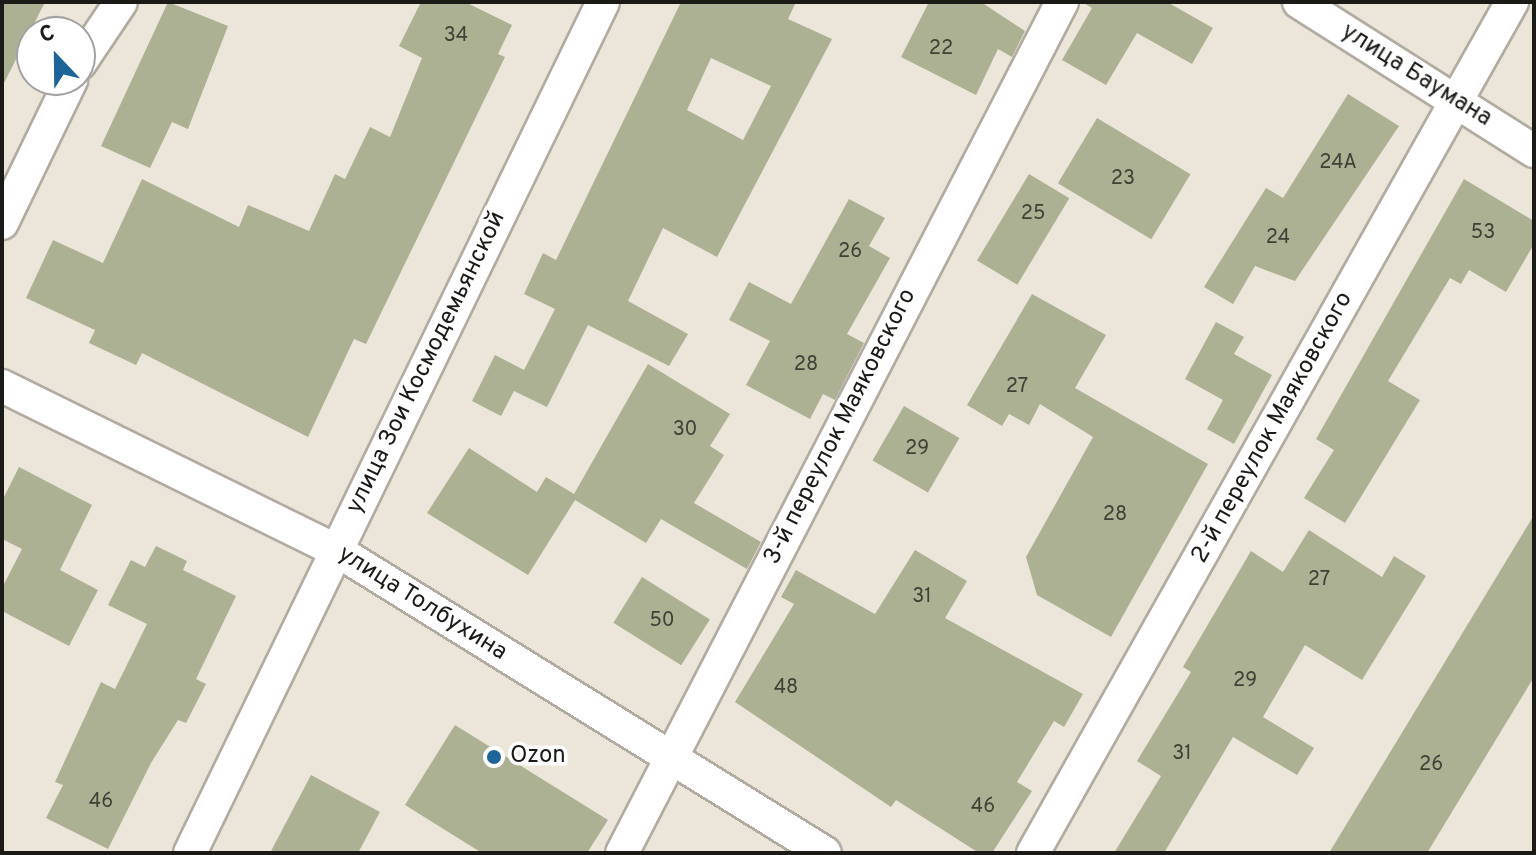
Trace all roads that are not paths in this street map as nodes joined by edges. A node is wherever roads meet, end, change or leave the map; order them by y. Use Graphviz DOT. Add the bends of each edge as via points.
graph roads {
  1 [pos="121,2"];
  2 [pos="603,2"];
  3 [pos="1062,2"];
  4 [pos="1299,2"];
  5 [pos="1512,2"];
  6 [pos="96,39"];
  7 [pos="63,96"];
  8 [pos="1457,102"];
  9 [pos="1534,151"];
  10 [pos="2,223"];
  11 [pos="2,386"];
  12 [pos="336,550"];
  13 [pos="670,757"];
  14 [pos="190,853"];
  15 [pos="622,853"];
  16 [pos="825,853"];
  17 [pos="1033,853"];
  1 -- 6 [label="street"];
  2 -- 12 [label="street, улица Зои Космодемьянской"];
  3 -- 13 [label="street, 3-й переулок Маяковского"];
  4 -- 8 [label="street, улица Баумана"];
  5 -- 8 [label="street, 2-й переулок Маяковского"];
  7 -- 10 [label="street"];
  8 -- 9 [label="street, улица Баумана"];
  8 -- 17 [label="street, 2-й переулок Маяковского"];
  11 -- 12 [label="street, улица Толбухина"];
  12 -- 13 [label="street, улица Толбухина"];
  12 -- 14 [label="street, улица Зои Космодемьянской"];
  13 -- 15 [label="street, 3-й переулок Маяковского"];
  13 -- 16 [label="street, улица Толбухина"];
}
